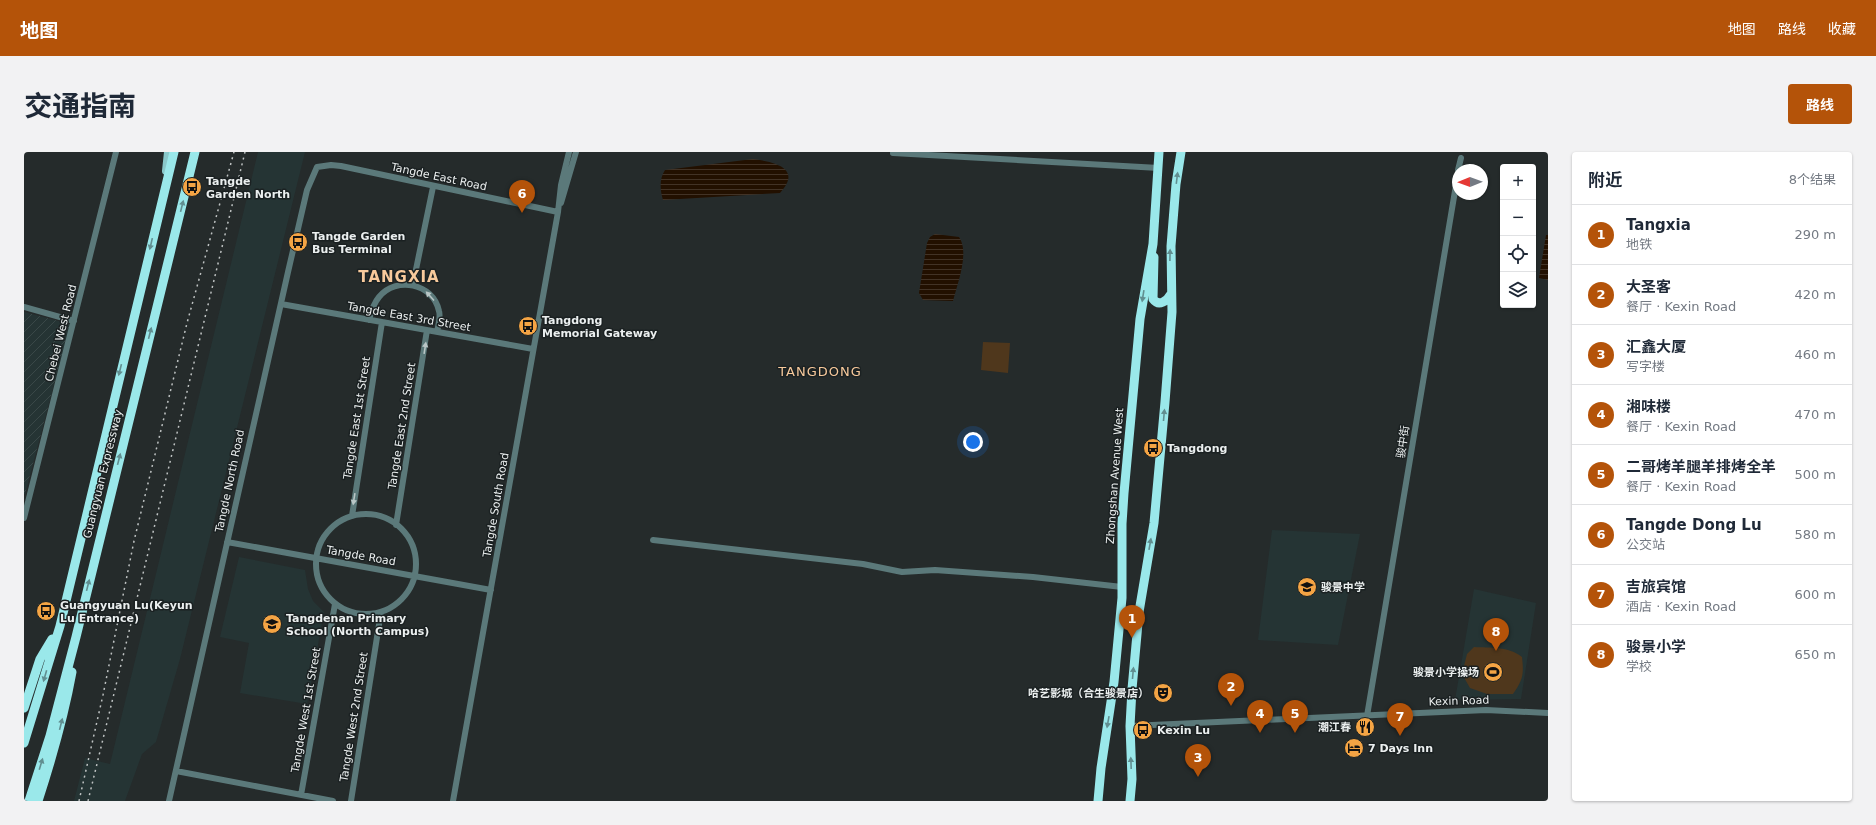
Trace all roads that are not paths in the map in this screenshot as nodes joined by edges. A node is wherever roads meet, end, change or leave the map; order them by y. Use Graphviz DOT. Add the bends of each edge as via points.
graph roads {
  1 [pos="116,152"];
  2 [pos="168,152"];
  3 [pos="174,152"];
  4 [pos="195,152"];
  5 [pos="569,152"];
  6 [pos="576,152"];
  7 [pos="1159,152"];
  8 [pos="1181,152"];
  9 [pos="893,153"];
  10 [pos="1460,158"];
  11 [pos="1459,164"];
  12 [pos="316,167"];
  13 [pos="1159,168"];
  14 [pos="433,187"];
  15 [pos="163,194"];
  16 [pos="1453,200"];
  17 [pos="558,212"];
  18 [pos="1153,244"];
  19 [pos="413,284"];
  20 [pos="1171,294"];
  21 [pos="281,304"];
  22 [pos="24,307"];
  23 [pos="369,320"];
  24 [pos="74,321"];
  25 [pos="382,322"];
  26 [pos="428,330"];
  27 [pos="437,332"];
  28 [pos="533,349"];
  29 [pos="352,516"];
  30 [pos="24,518"];
  31 [pos="396,525"];
  32 [pos="653,540"];
  33 [pos="227,542"];
  34 [pos="316,558"];
  35 [pos="414,576"];
  36 [pos="1122,587"];
  37 [pos="491,590"];
  38 [pos="335,604"];
  39 [pos="381,612"];
  40 [pos="60,626"];
  41 [pos="76,636"];
  42 [pos="24,708"];
  43 [pos="1548,713"];
  44 [pos="1367,716"];
  45 [pos="1130,726"];
  46 [pos="24,744"];
  47 [pos="176,771"];
  48 [pos="288,793"];
  49 [pos="301,795"];
  50 [pos="29,801"];
  51 [pos="38,801"];
  52 [pos="169,801"];
  53 [pos="288,801"];
  54 [pos="333,801"];
  55 [pos="350,801"];
  56 [pos="453,801"];
  57 [pos="1098,801"];
  58 [pos="1130,801"];
  1 -- 24 [label="street, Chebei West Road"];
  2 -- 15 [label="main road"];
  3 -- 15 [label="highway, Guangyuan Expressway"];
  41 -- 4 [label="highway, Guangyuan Expressway, one-way"];
  5 -- 17 [label="street"];
  6 -- 17 [label="street"];
  7 -- 13 [label="highway, Zhongshan Avenue West"];
  20 -- 8 [label="highway, one-way" via="1171,238"];
  9 -- 13 [label="street"];
  10 -- 11 [label="street, 骏中街"];
  12 -- 14 [label="street, Tangde East Road" via="341,166"];
  12 -- 21 [label="street, Tangde North Road" via="304,202"];
  13 -- 18 [label="highway, Zhongshan Avenue West"];
  14 -- 17 [label="street, Tangde East Road"];
  14 -- 19 [label="street"];
  15 -- 40 [label="highway, Guangyuan Expressway, one-way"];
  16 -- 44 [label="street, 骏中街"];
  17 -- 28 [label="street, Tangde South Road"];
  18 -- 20 [label="highway" via="1153,299 1162,303 1168,300"];
  18 -- 36 [label="highway, Zhongshan Avenue West, one-way" via="1140,318 1130,422 1122,524"];
  19 -- 23 [label="street" via="388,289 378,297"];
  27 -- 19 [label="street, one-way" via="440,311 425,290"];
  45 -- 20 [label="highway, one-way" via="1139,612 1154,523 1171,322"];
  21 -- 23 [label="street, Tangde East 3rd Street"];
  21 -- 33 [label="street, Tangde North Road"];
  22 -- 24 [label="street"];
  23 -- 25 [label="street, Tangde East 3rd Street"];
  24 -- 30 [label="street, Chebei West Road"];
  25 -- 26 [label="street, Tangde East 3rd Street"];
  25 -- 29 [label="street, Tangde East 1st Street, one-way"];
  26 -- 27 [label="street, Tangde East 3rd Street"];
  31 -- 26 [label="street, Tangde East 2nd Street, one-way"];
  27 -- 28 [label="street, Tangde East 3rd Street"];
  28 -- 37 [label="street, Tangde South Road"];
  29 -- 31 [label="street" via="375,515"];
  29 -- 34 [label="street" via="330,529 320,543"];
  31 -- 35 [label="street" via="412,544 416,561"];
  32 -- 36 [label="street" via="863,564 902,572 942,571"];
  33 -- 34 [label="street, Tangde Road"];
  33 -- 47 [label="street, Tangde North Road"];
  34 -- 35 [label="street, Tangde Road"];
  34 -- 38 [label="street" via="320,584"];
  35 -- 37 [label="street, Tangde Road"];
  35 -- 39 [label="street" via="402,599"];
  36 -- 57 [label="highway, Zhongshan Avenue West, one-way" via="1114,682"];
  37 -- 56 [label="street, Tangde South Road"];
  38 -- 39 [label="street" via="357,614"];
  38 -- 49 [label="street, Tangde West 1st Street"];
  39 -- 55 [label="street, Tangde West 2nd Street"];
  40 -- 42 [label="highway" via="40,659"];
  40 -- 46 [label="highway, Guangyuan Expressway, one-way"];
  50 -- 41 [label="highway, Guangyuan Expressway, one-way" via="50,736"];
  51 -- 41 [label="highway, one-way" via="66,706"];
  43 -- 44 [label="street, Kexin Road" via="1486,710"];
  44 -- 45 [label="street, Kexin Road"];
  58 -- 45 [label="highway, one-way"];
  47 -- 48 [label="street"];
  47 -- 52 [label="street, Tangde North Road"];
  48 -- 49 [label="street"];
  48 -- 53 [label="street"];
  49 -- 54 [label="street"];
}
